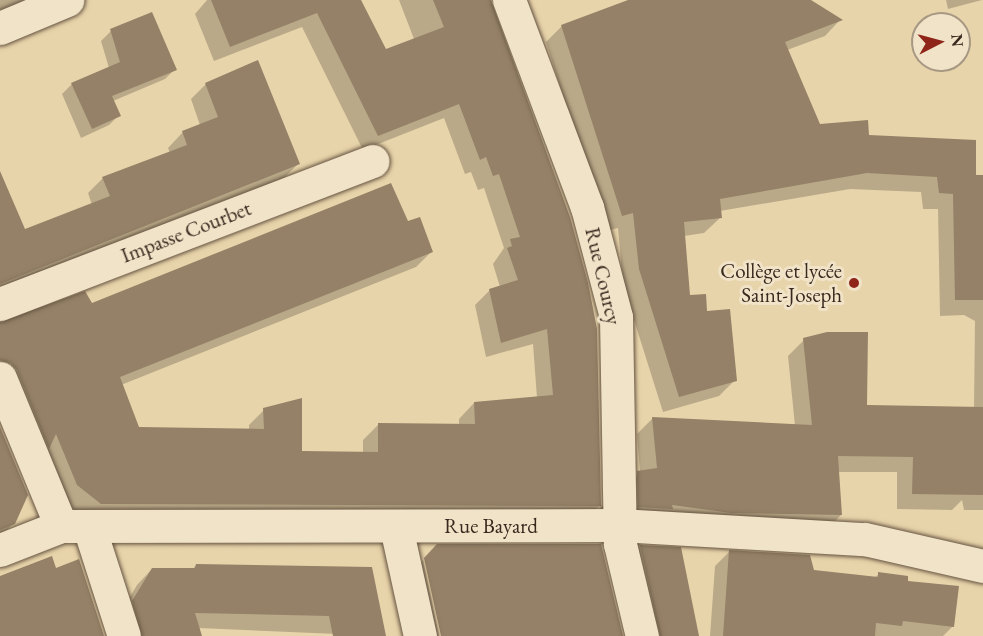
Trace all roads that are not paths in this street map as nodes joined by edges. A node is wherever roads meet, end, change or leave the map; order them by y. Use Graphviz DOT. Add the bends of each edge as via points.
graph roads {
  1 [pos="67,0"];
  2 [pos="509,0"];
  3 [pos="0,28"];
  4 [pos="372,161"];
  5 [pos="0,304"];
  6 [pos="0,378"];
  7 [pos="619,525"];
  8 [pos="75,526"];
  9 [pos="396,527"];
  10 [pos="0,550"];
  11 [pos="983,566"];
  12 [pos="124,636"];
  13 [pos="420,636"];
  14 [pos="642,636"];
  1 -- 3 [label="street"];
  2 -- 7 [label="street, Rue Courcy" via="587,207 616,317"];
  4 -- 5 [label="street, Impasse Courbet"];
  6 -- 8 [label="street"];
  7 -- 9 [label="street, Rue Bayard"];
  7 -- 11 [label="street, Rue Bayard" via="865,539"];
  7 -- 14 [label="street, Rue Courcy"];
  8 -- 9 [label="street, Rue Bayard"];
  8 -- 10 [label="street, Rue Bayard"];
  8 -- 12 [label="street"];
  9 -- 13 [label="street"];
}
